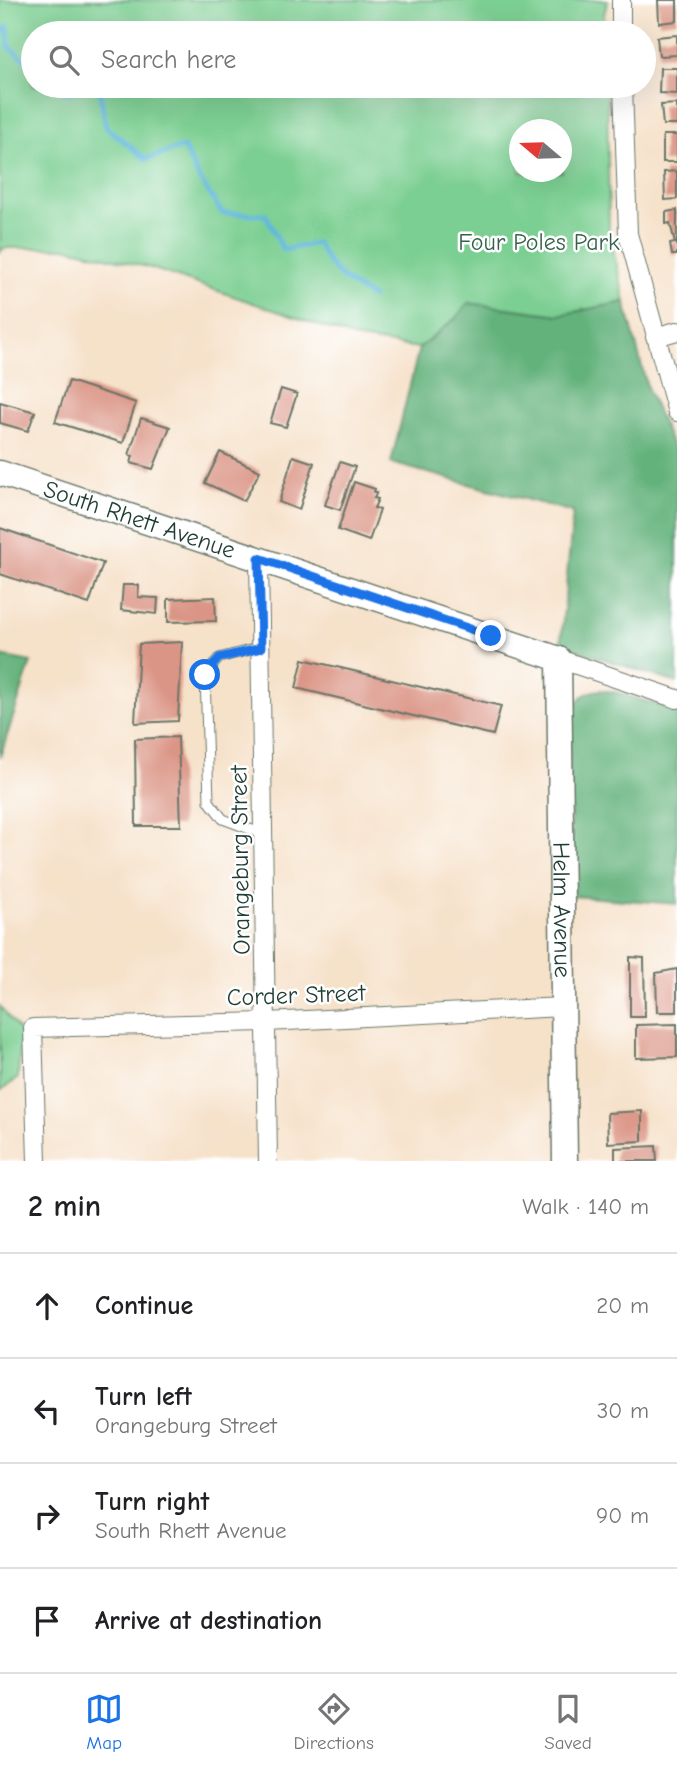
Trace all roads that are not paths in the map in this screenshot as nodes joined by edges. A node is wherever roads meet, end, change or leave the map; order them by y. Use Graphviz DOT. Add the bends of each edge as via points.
graph roads {
  1 [pos="621,0"];
  2 [pos="621,21"];
  3 [pos="623,98"];
  4 [pos="677,331"];
  5 [pos="655,337"];
  6 [pos="677,412"];
  7 [pos="0,474"];
  8 [pos="259,558"];
  9 [pos="261,648"];
  10 [pos="559,659"];
  11 [pos="677,699"];
  12 [pos="264,834"];
  13 [pos="562,1007"];
  14 [pos="267,1022"];
  15 [pos="37,1161"];
  16 [pos="268,1161"];
  17 [pos="565,1161"];
  1 -- 2 [label="street"];
  3 -- 5 [label="street" via="628,234"];
  4 -- 5 [label="street"];
  5 -- 6 [label="street"];
  7 -- 8 [label="street, South Rhett Avenue"];
  8 -- 9 [label="street, Orangeburg Street"];
  8 -- 10 [label="street, South Rhett Avenue"];
  9 -- 12 [label="street, Orangeburg Street"];
  9 -- 12 [label="lane" via="219,658 205,675 209,801 223,819"];
  10 -- 11 [label="street"];
  10 -- 13 [label="street, Helm Avenue"];
  12 -- 14 [label="street, Orangeburg Street"];
  13 -- 14 [label="street, Corder Street"];
  13 -- 17 [label="street, Helm Avenue"];
  14 -- 15 [label="street, Corder Street" via="33,1028"];
  14 -- 16 [label="street, Orangeburg Street"];
}
